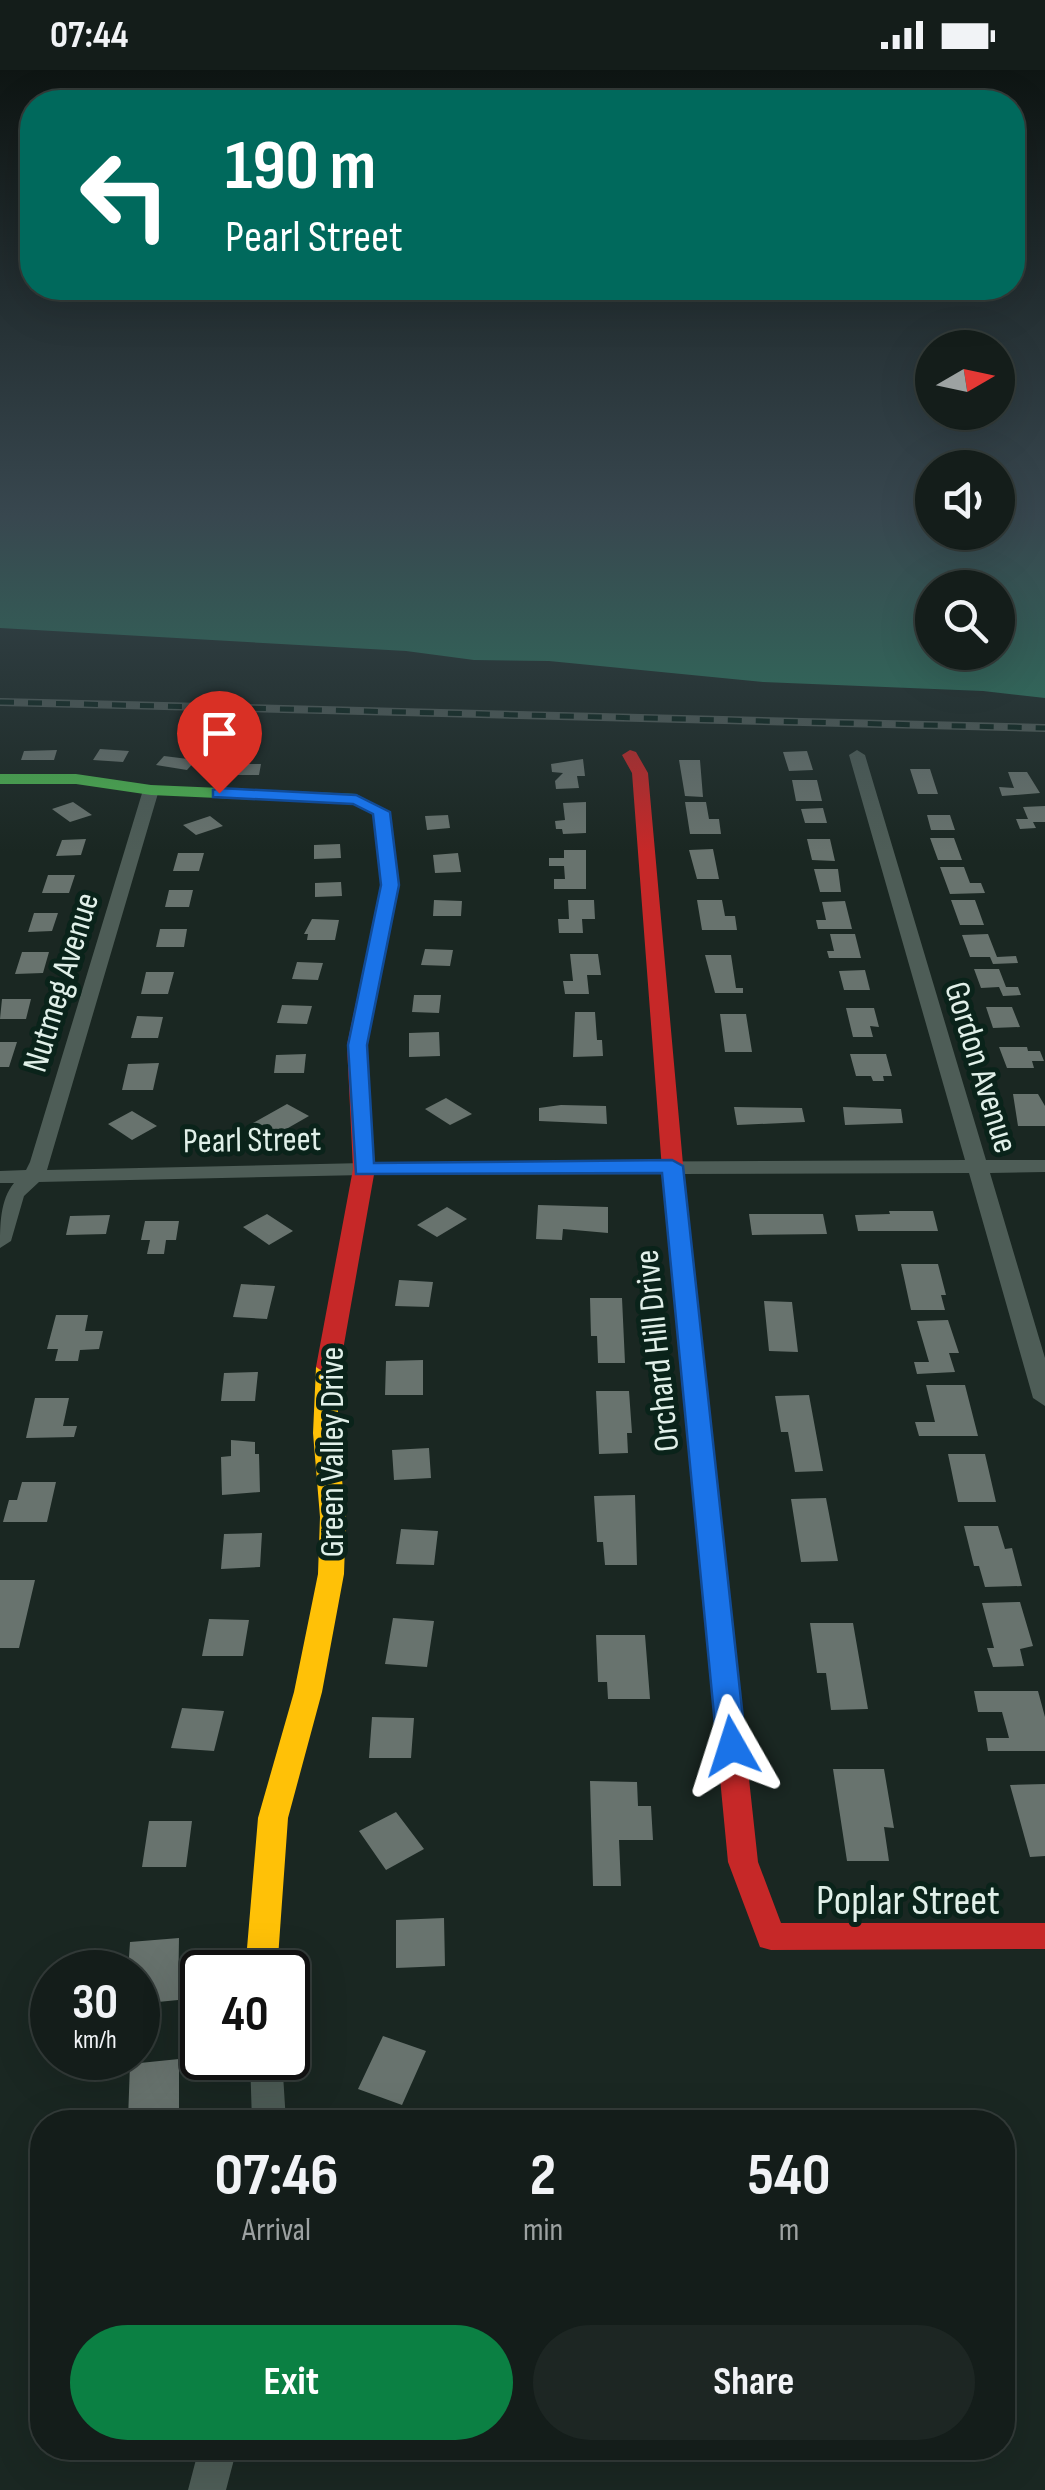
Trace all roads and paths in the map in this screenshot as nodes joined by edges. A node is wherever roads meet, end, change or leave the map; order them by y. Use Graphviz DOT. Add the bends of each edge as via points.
graph roads {
  1 [pos="630,756"];
  2 [pos="857,756"];
  3 [pos="0,779"];
  4 [pos="151,790"];
  5 [pos="672,1166"];
  6 [pos="980,1166"];
  7 [pos="1045,1166"];
  8 [pos="364,1169"];
  9 [pos="34,1176"];
  10 [pos="0,1177"];
  11 [pos="0,1241"];
  12 [pos="1045,1398"];
  13 [pos="771,1936"];
  14 [pos="1045,1936"];
  15 [pos="263,1950"];
  16 [pos="267,2080"];
  17 [pos="268,2110"];
  18 [pos="215,2460"];
  19 [pos="207,2490"];
  1 -- 5 [label="street, Orchard Hill Drive" via="640,773"];
  2 -- 6 [label="street, Gordon Avenue"];
  3 -- 4 [label="street"];
  4 -- 8 [label="street, Green Valley Drive" via="356,800 382,812 390,885 358,1045"];
  4 -- 9 [label="street, Nutmeg Avenue"];
  5 -- 6 [label="street, Pearl Street"];
  5 -- 8 [label="street, Pearl Street"];
  5 -- 13 [label="street, Orchard Hill Drive" via="743,1862"];
  6 -- 7 [label="street, Pearl Street"];
  6 -- 12 [label="street, Gordon Avenue"];
  8 -- 9 [label="street, Pearl Street"];
  8 -- 15 [label="street, Green Valley Drive" via="326,1375 331,1574 273,1818"];
  9 -- 10 [label="street, Pearl Street"];
  9 -- 11 [label="street, Nutmeg Avenue" via="14,1194"];
  13 -- 14 [label="street, Poplar Street"];
  16 -- 17 [label="street"];
  18 -- 19 [label="street"];
}
